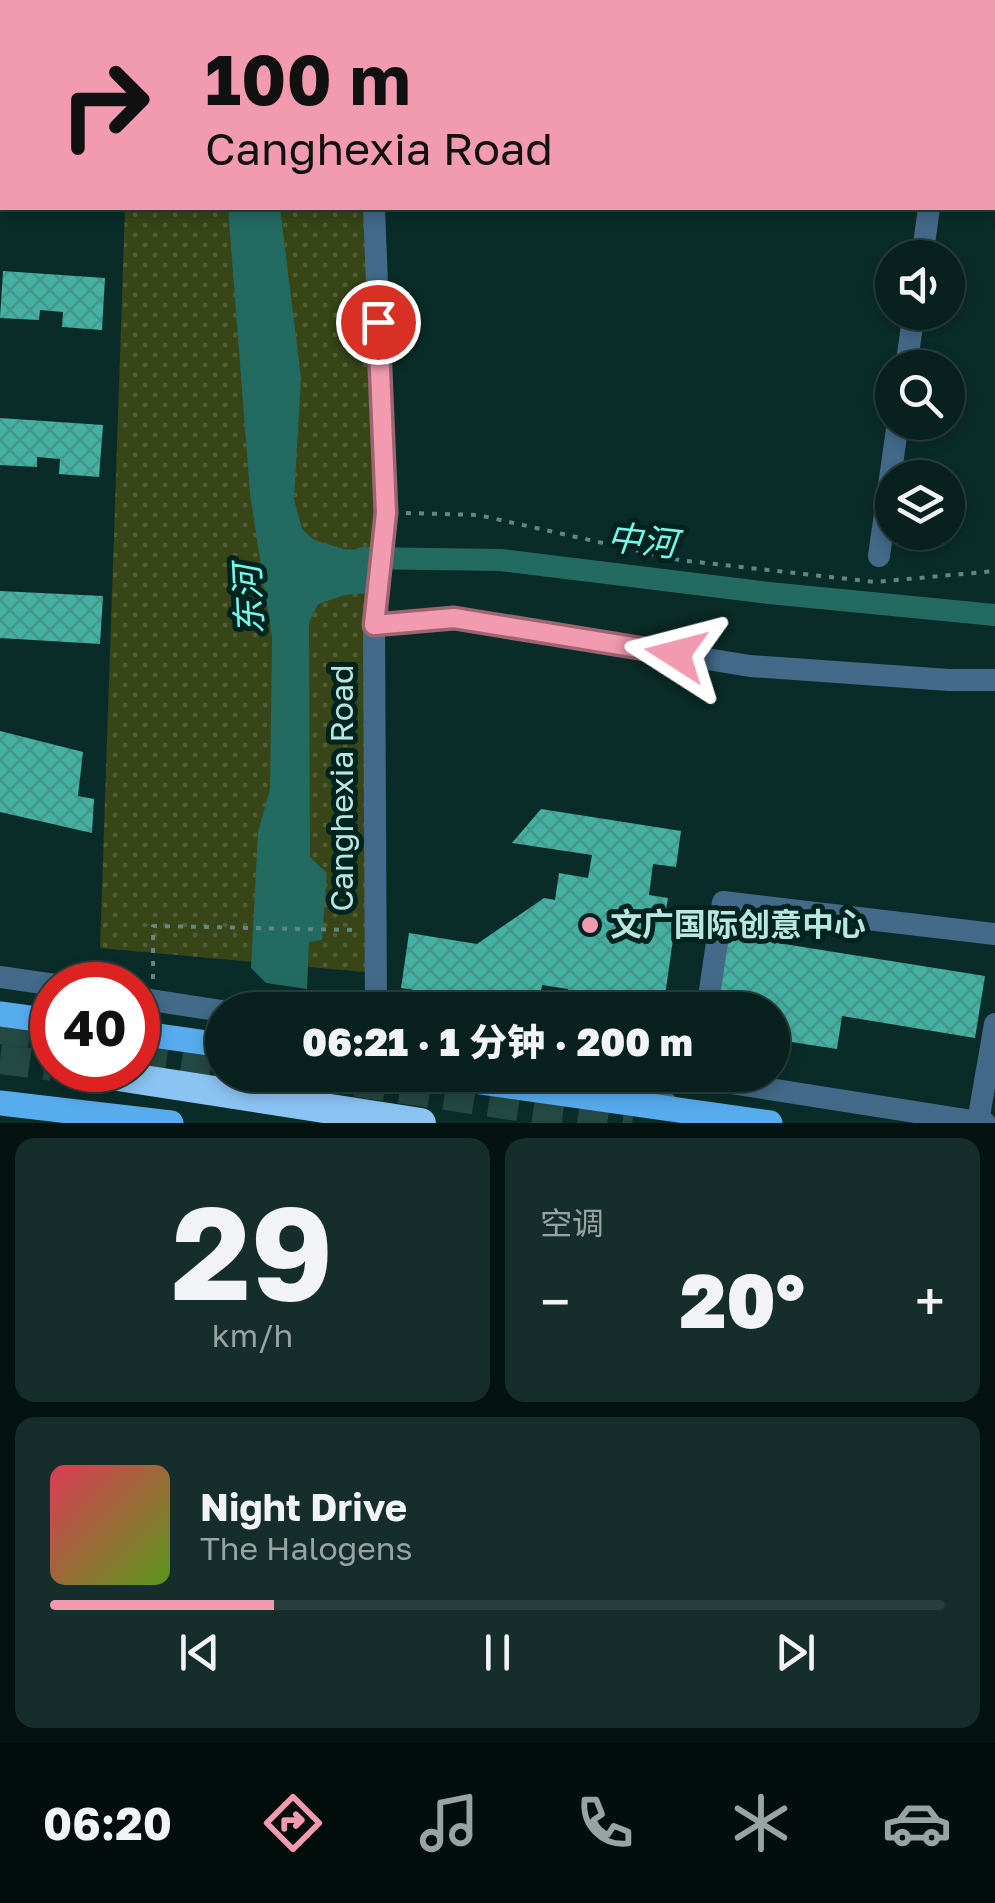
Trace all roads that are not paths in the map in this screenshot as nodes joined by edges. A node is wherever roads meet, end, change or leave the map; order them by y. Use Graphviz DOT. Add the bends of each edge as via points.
graph roads {
  1 [pos="374,210"];
  2 [pos="929,210"];
  3 [pos="925,240"];
  4 [pos="895,440"];
  5 [pos="879,556"];
  6 [pos="374,625"];
  7 [pos="995,680"];
  8 [pos="995,934"];
  9 [pos="0,976"];
  10 [pos="30,981"];
  11 [pos="376,992"];
  12 [pos="710,992"];
  13 [pos="160,996"];
  14 [pos="205,1007"];
  15 [pos="3,1015"];
  16 [pos="30,1018"];
  17 [pos="995,1024"];
  18 [pos="160,1036"];
  19 [pos="205,1043"];
  20 [pos="160,1083"];
  21 [pos="551,1092"];
  22 [pos="638,1092"];
  23 [pos="790,1092"];
  24 [pos="0,1104"];
  25 [pos="692,1112"];
  26 [pos="132,1120"];
  27 [pos="981,1122"];
  28 [pos="171,1123"];
  29 [pos="421,1123"];
  30 [pos="770,1123"];
  1 -- 6 [label="street, Canghexia Road" via="386,513"];
  2 -- 3 [label="street"];
  4 -- 5 [label="street"];
  6 -- 7 [label="street" via="454,618 750,666"];
  6 -- 11 [label="street, Canghexia Road"];
  8 -- 12 [label="street" via="722,902"];
  9 -- 10 [label="street"];
  13 -- 14 [label="street"];
  15 -- 16 [label="main road"];
  17 -- 27 [label="street"];
  18 -- 19 [label="main road"];
  20 -- 29 [label="highway"];
  21 -- 25 [label="main road"];
  22 -- 25 [label="street"];
  23 -- 27 [label="street"];
  24 -- 26 [label="main road"];
  25 -- 30 [label="main road"];
  26 -- 28 [label="main road"];
}
